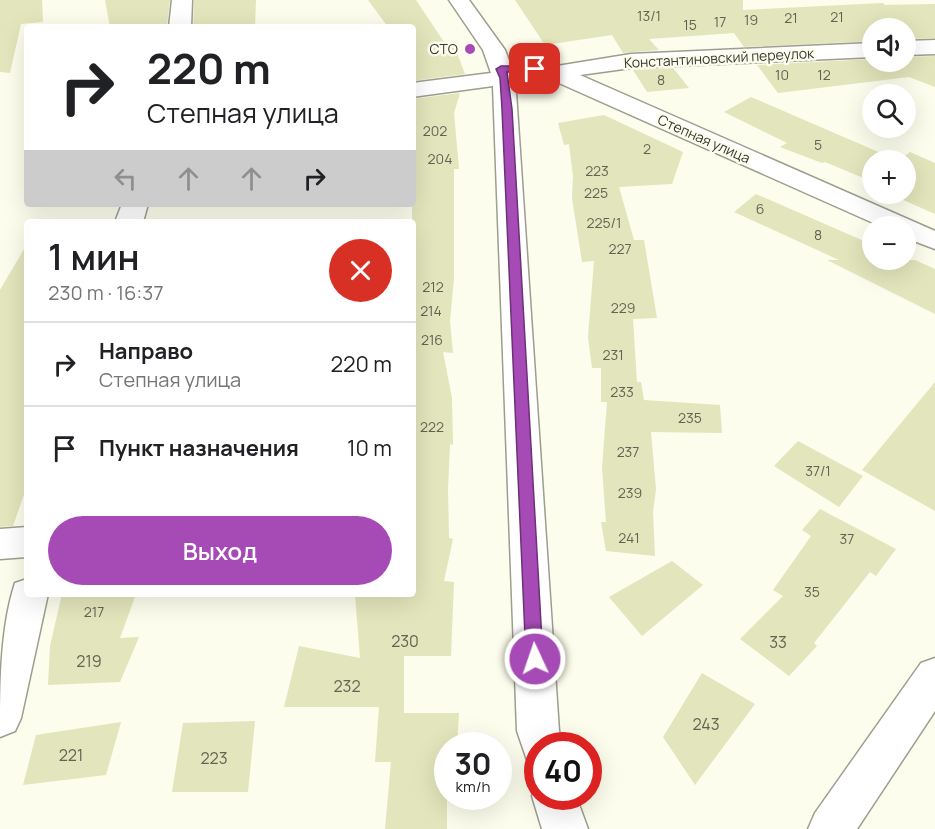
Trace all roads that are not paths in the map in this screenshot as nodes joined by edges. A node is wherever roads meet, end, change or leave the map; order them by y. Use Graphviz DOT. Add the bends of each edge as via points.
graph roads {
  1 [pos="182,0"];
  2 [pos="459,0"];
  3 [pos="180,24"];
  4 [pos="935,47"];
  5 [pos="916,48"];
  6 [pos="862,50"];
  7 [pos="566,70"];
  8 [pos="503,74"];
  9 [pos="416,89"];
  10 [pos="879,216"];
  11 [pos="916,232"];
  12 [pos="935,241"];
  13 [pos="24,542"];
  14 [pos="0,544"];
  15 [pos="28,597"];
  16 [pos="935,676"];
  17 [pos="0,718"];
  18 [pos="538,732"];
  19 [pos="559,810"];
  20 [pos="565,829"];
  21 [pos="831,829"];
  1 -- 3 [label="street"];
  2 -- 8 [label="street" via="494,50"];
  4 -- 5 [label="street"];
  6 -- 7 [label="street, Константиновский переулок" via="631,61"];
  8 -- 9 [label="street"];
  8 -- 10 [label="street, Степная улица" via="554,72"];
  8 -- 18 [label="street"];
  11 -- 12 [label="street, Степная улица"];
  13 -- 14 [label="street"];
  15 -- 17 [label="street"];
  16 -- 21 [label="street"];
  19 -- 20 [label="street"];
}
